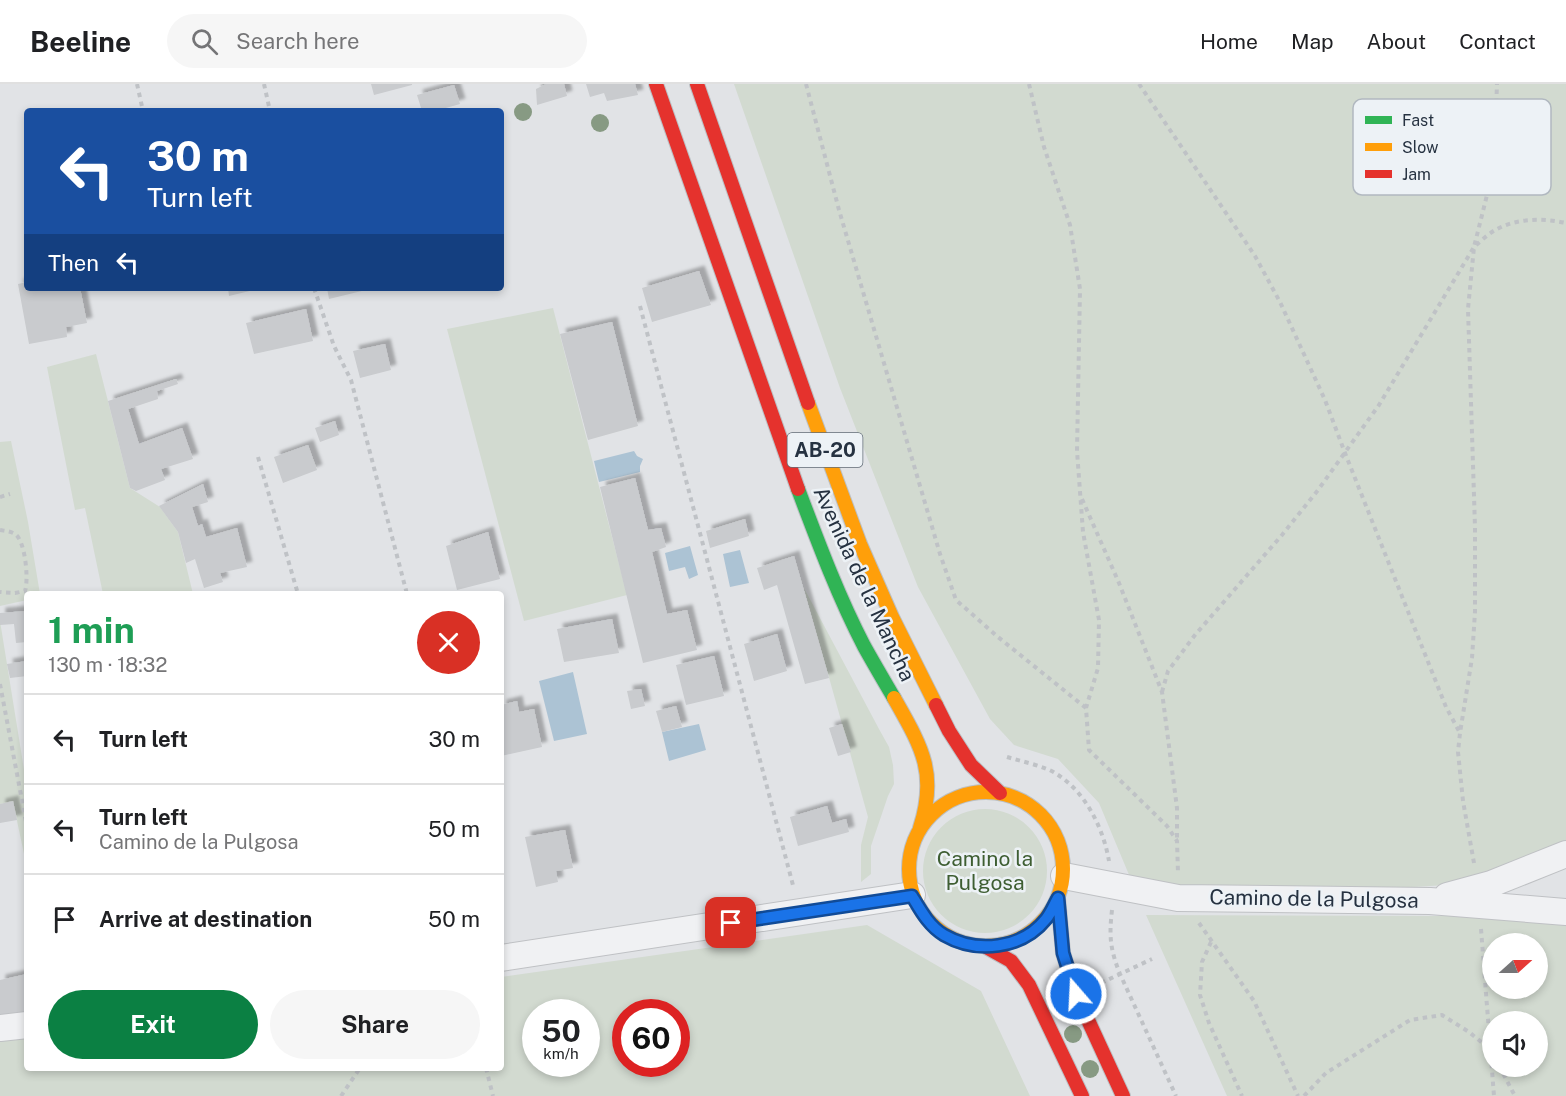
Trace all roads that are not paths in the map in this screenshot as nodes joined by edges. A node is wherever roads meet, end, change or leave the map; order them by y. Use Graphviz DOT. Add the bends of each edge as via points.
graph roads {
  1 [pos="656,84"];
  2 [pos="697,84"];
  3 [pos="1000,793"];
  4 [pos="920,828"];
  5 [pos="1566,854"];
  6 [pos="1061,887"];
  7 [pos="912,896"];
  8 [pos="1479,896"];
  9 [pos="1566,912"];
  10 [pos="986,947"];
  11 [pos="504,958"];
  12 [pos="24,1024"];
  13 [pos="0,1028"];
  14 [pos="1082,1096"];
  15 [pos="1123,1096"];
  1 -- 4 [label="main road, Avenida de la Mancha / AB-20" via="812,525 865,646 922,752 928,782"];
  2 -- 3 [label="main road, Avenida de la Mancha / AB-20" via="860,544 950,732 971,765"];
  3 -- 4 [label="main road, AB-20" via="958,796 936,808"];
  3 -- 6 [label="main road, AB-20" via="1022,800 1055,831 1062,851"];
  4 -- 7 [label="main road, AB-20" via="908,866"];
  5 -- 8 [label="street" via="1491,884"];
  6 -- 8 [label="street, Camino de la Pulgosa" via="1113,886 1183,898 1430,901"];
  6 -- 10 [label="main road, AB-20" via="1046,919 1030,934 1010,944"];
  6 -- 15 [label="main road, AB-20" via="1063,953 1076,994"];
  7 -- 10 [label="main road, AB-20" via="924,917 944,935"];
  7 -- 11 [label="street"];
  8 -- 9 [label="street, Camino de la Pulgosa"];
  10 -- 14 [label="main road, AB-20" via="1011,961 1029,985"];
  12 -- 13 [label="street"];
}
